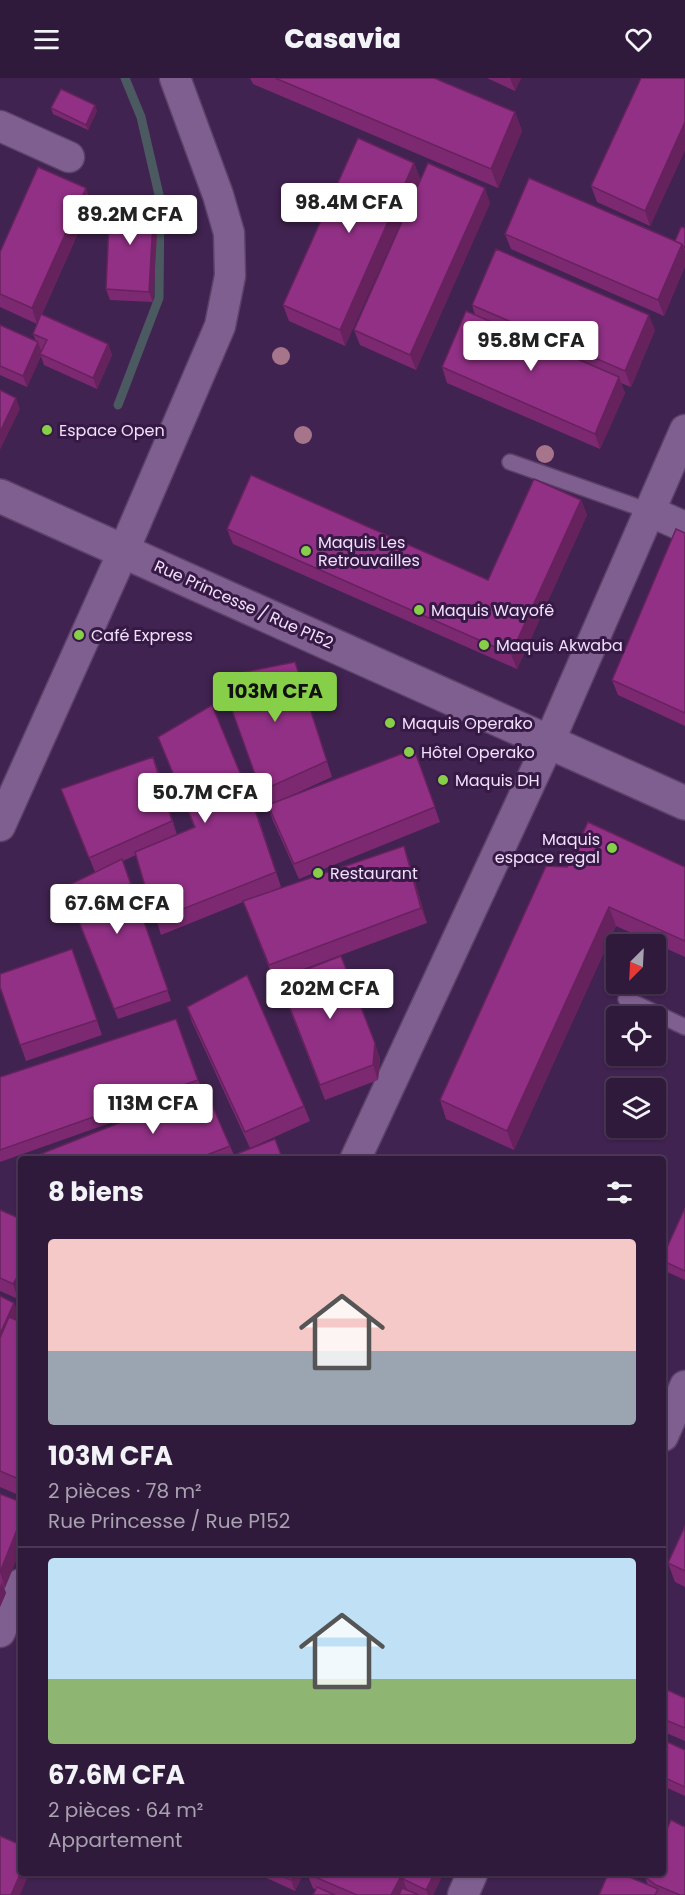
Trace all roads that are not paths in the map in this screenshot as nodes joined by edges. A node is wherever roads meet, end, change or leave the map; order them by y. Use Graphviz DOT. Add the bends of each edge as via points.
graph roads {
  1 [pos="175,78"];
  2 [pos="0,126"];
  3 [pos="69,157"];
  4 [pos="685,430"];
  5 [pos="510,462"];
  6 [pos="0,496"];
  7 [pos="650,511"];
  8 [pos="685,527"];
  9 [pos="124,550"];
  10 [pos="549,742"];
  11 [pos="685,803"];
  12 [pos="0,826"];
  13 [pos="626,999"];
  14 [pos="685,1027"];
  15 [pos="357,1156"];
  16 [pos="685,1386"];
  17 [pos="666,1429"];
  18 [pos="18,1591"];
  19 [pos="0,1632"];
  20 [pos="471,1876"];
  21 [pos="463,1895"];
  1 -- 9 [label="street" via="229,233 230,276 220,326"];
  2 -- 3 [label="street"];
  4 -- 7 [label="street"];
  5 -- 7 [label="lane"];
  6 -- 9 [label="street, Rue Princesse / Rue P152"];
  7 -- 8 [label="street"];
  7 -- 10 [label="street"];
  9 -- 10 [label="street, Rue Princesse / Rue P152"];
  9 -- 12 [label="street"];
  10 -- 11 [label="street, Rue Princesse / Rue P152"];
  10 -- 15 [label="street"];
  13 -- 14 [label="lane"];
  16 -- 17 [label="street"];
  18 -- 19 [label="street"];
  20 -- 21 [label="street"];
}
